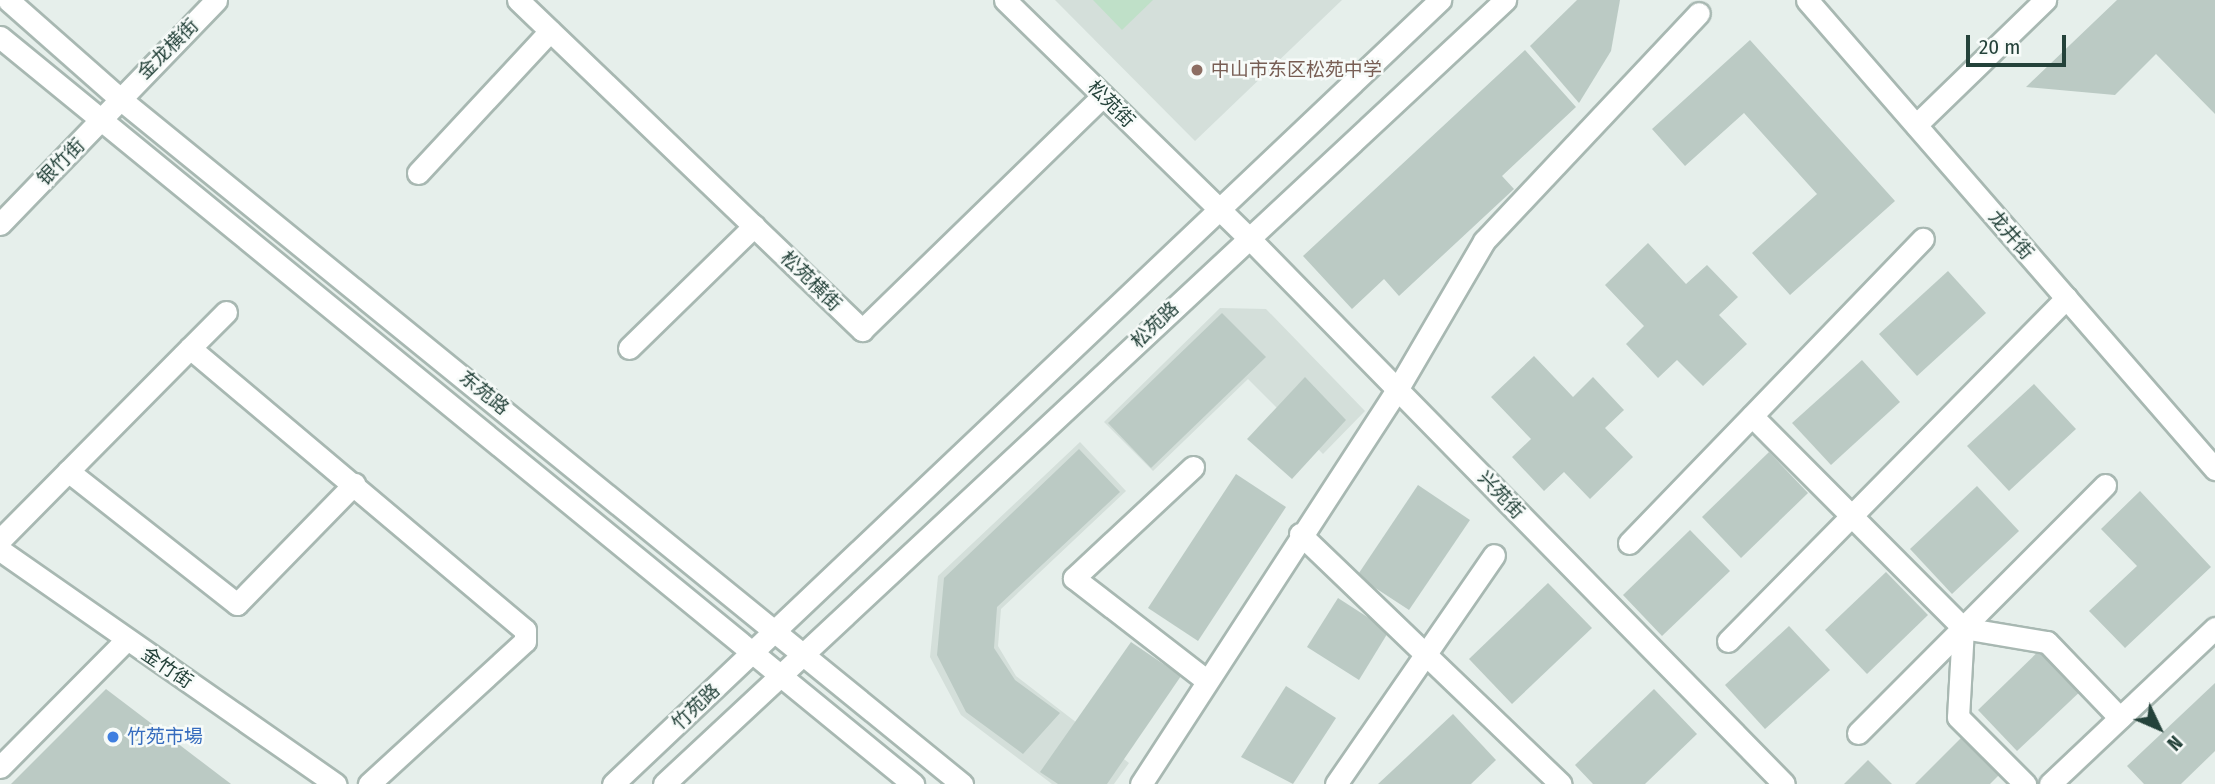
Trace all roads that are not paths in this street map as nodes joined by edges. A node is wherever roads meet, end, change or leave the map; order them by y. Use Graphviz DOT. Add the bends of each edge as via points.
graph roads {
  1 [pos="8,0"];
  2 [pos="216,0"];
  3 [pos="518,0"];
  4 [pos="1006,0"];
  5 [pos="1440,0"];
  6 [pos="1505,0"];
  7 [pos="1807,0"];
  8 [pos="2045,0"];
  9 [pos="1699,13"];
  10 [pos="551,31"];
  11 [pos="0,37"];
  12 [pos="1103,96"];
  13 [pos="119,98"];
  14 [pos="99,124"];
  15 [pos="1916,125"];
  16 [pos="418,173"];
  17 [pos="1217,208"];
  18 [pos="0,224"];
  19 [pos="754,226"];
  20 [pos="1249,238"];
  21 [pos="1923,239"];
  22 [pos="2066,298"];
  23 [pos="226,312"];
  24 [pos="190,348"];
  25 [pos="629,348"];
  26 [pos="1397,390"];
  27 [pos="1752,416"];
  28 [pos="1193,467"];
  29 [pos="2215,469"];
  30 [pos="68,471"];
  31 [pos="354,484"];
  32 [pos="2105,485"];
  33 [pos="1849,513"];
  34 [pos="1300,534"];
  35 [pos="0,540"];
  36 [pos="1629,543"];
  37 [pos="0,551"];
  38 [pos="1494,555"];
  39 [pos="1963,628"];
  40 [pos="2215,628"];
  41 [pos="779,631"];
  42 [pos="126,640"];
  43 [pos="1728,641"];
  44 [pos="804,650"];
  45 [pos="757,652"];
  46 [pos="1425,654"];
  47 [pos="781,673"];
  48 [pos="1206,680"];
  49 [pos="2120,718"];
  50 [pos="1858,733"];
  51 [pos="0,767"];
  52 [pos="336,784"];
  53 [pos="369,784"];
  54 [pos="613,784"];
  55 [pos="664,784"];
  56 [pos="913,784"];
  57 [pos="961,784"];
  58 [pos="1141,784"];
  59 [pos="1336,784"];
  60 [pos="1560,784"];
  61 [pos="1784,784"];
  62 [pos="2025,784"];
  63 [pos="2050,784"];
  1 -- 13 [label="street, 东苑路"];
  2 -- 13 [label="street, 金龙横街"];
  3 -- 10 [label="street, 松苑横街"];
  4 -- 12 [label="street, 松苑街"];
  5 -- 17 [label="street"];
  6 -- 20 [label="street, 松苑路"];
  7 -- 15 [label="street, 龙井街"];
  8 -- 15 [label="street"];
  9 -- 26 [label="street" via="1484,241"];
  10 -- 16 [label="street"];
  10 -- 19 [label="street, 松苑横街"];
  11 -- 14 [label="street, 东苑路"];
  12 -- 17 [label="street, 松苑街"];
  12 -- 19 [label="street, 松苑横街" via="862,330"];
  13 -- 14 [label="street, 银竹街"];
  13 -- 41 [label="street, 东苑路"];
  14 -- 18 [label="street, 银竹街"];
  14 -- 45 [label="street, 东苑路"];
  15 -- 22 [label="street, 龙井街"];
  17 -- 20 [label="street, 兴苑街"];
  17 -- 41 [label="street"];
  19 -- 25 [label="street"];
  20 -- 26 [label="street, 兴苑街"];
  20 -- 44 [label="street, 松苑路"];
  21 -- 27 [label="street"];
  22 -- 29 [label="street, 龙井街"];
  22 -- 33 [label="street"];
  23 -- 24 [label="street"];
  24 -- 30 [label="street"];
  24 -- 31 [label="street"];
  26 -- 34 [label="street"];
  26 -- 61 [label="street, 兴苑街"];
  27 -- 33 [label="street"];
  27 -- 36 [label="street"];
  28 -- 48 [label="street" via="1074,578"];
  30 -- 31 [label="street" via="237,604"];
  30 -- 35 [label="street"];
  31 -- 53 [label="street" via="525,631 525,641"];
  32 -- 39 [label="street"];
  33 -- 39 [label="street"];
  33 -- 43 [label="street"];
  34 -- 46 [label="street"];
  34 -- 48 [label="street"];
  37 -- 42 [label="street, 金竹街"];
  38 -- 46 [label="street"];
  39 -- 49 [label="street" via="2048,642"];
  39 -- 50 [label="street"];
  39 -- 62 [label="street" via="1958,717"];
  40 -- 49 [label="street"];
  41 -- 44 [label="street, 东苑路"];
  41 -- 45 [label="street, 竹苑路"];
  42 -- 51 [label="street"];
  42 -- 52 [label="street, 金竹街"];
  44 -- 47 [label="street, 竹苑路"];
  44 -- 57 [label="street, 东苑路"];
  45 -- 47 [label="street, 东苑路"];
  45 -- 54 [label="street, 竹苑路"];
  46 -- 59 [label="street"];
  46 -- 60 [label="street"];
  47 -- 55 [label="street, 竹苑路"];
  47 -- 56 [label="street, 东苑路"];
  48 -- 58 [label="street"];
  49 -- 63 [label="street"];
}
